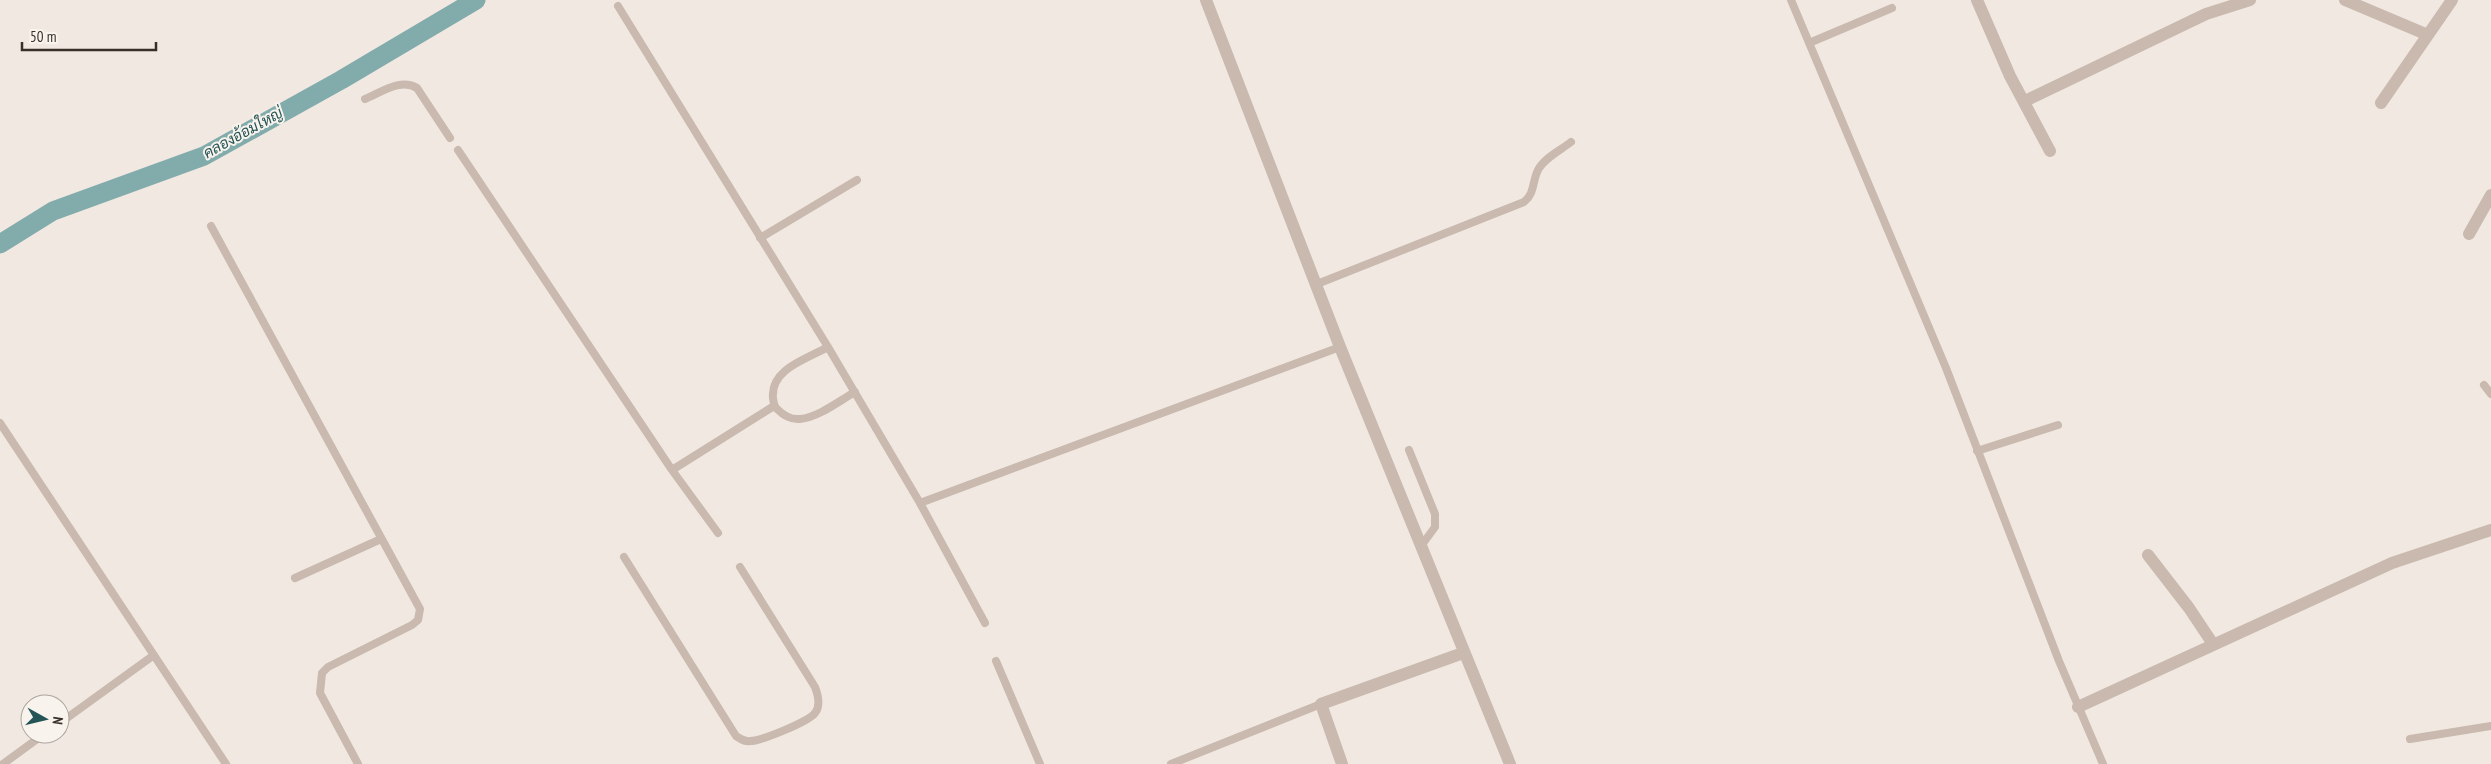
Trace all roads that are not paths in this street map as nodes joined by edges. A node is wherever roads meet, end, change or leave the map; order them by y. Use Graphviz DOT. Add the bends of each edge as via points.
graph roads {
  1 [pos="1206,0"];
  2 [pos="1791,0"];
  3 [pos="1977,0"];
  4 [pos="2250,0"];
  5 [pos="2345,0"];
  6 [pos="2452,0"];
  7 [pos="618,6"];
  8 [pos="1892,8"];
  9 [pos="2428,36"];
  10 [pos="1809,43"];
  11 [pos="365,99"];
  12 [pos="2025,101"];
  13 [pos="2381,103"];
  14 [pos="450,138"];
  15 [pos="1571,142"];
  16 [pos="458,150"];
  17 [pos="2050,151"];
  18 [pos="857,180"];
  19 [pos="2491,195"];
  20 [pos="211,226"];
  21 [pos="2468,234"];
  22 [pos="760,238"];
  23 [pos="1317,284"];
  24 [pos="828,347"];
  25 [pos="1340,347"];
  26 [pos="2484,385"];
  27 [pos="855,392"];
  28 [pos="2491,394"];
  29 [pos="774,406"];
  30 [pos="0,423"];
  31 [pos="2058,425"];
  32 [pos="1409,450"];
  33 [pos="1977,451"];
  34 [pos="672,470"];
  35 [pos="920,503"];
  36 [pos="2491,530"];
  37 [pos="718,533"];
  38 [pos="381,538"];
  39 [pos="1421,546"];
  40 [pos="2148,555"];
  41 [pos="624,557"];
  42 [pos="740,567"];
  43 [pos="295,578"];
  44 [pos="985,623"];
  45 [pos="2213,644"];
  46 [pos="1463,652"];
  47 [pos="154,655"];
  48 [pos="996,661"];
  49 [pos="1322,704"];
  50 [pos="2078,707"];
  51 [pos="70,716"];
  52 [pos="2491,726"];
  53 [pos="2410,739"];
  54 [pos="30,744"];
  55 [pos="3,764"];
  56 [pos="226,764"];
  57 [pos="358,764"];
  58 [pos="1040,764"];
  59 [pos="1171,764"];
  60 [pos="1342,764"];
  61 [pos="1510,764"];
  62 [pos="2103,764"];
  1 -- 23 [label="street"];
  2 -- 10 [label="lane"];
  3 -- 12 [label="street" via="2010,76"];
  4 -- 12 [label="street" via="2206,14"];
  5 -- 9 [label="street"];
  6 -- 9 [label="street"];
  7 -- 22 [label="lane"];
  8 -- 10 [label="lane"];
  9 -- 13 [label="street"];
  10 -- 33 [label="lane" via="1946,368"];
  11 -- 14 [label="lane" via="397,84 410,83 417,88"];
  12 -- 17 [label="street"];
  15 -- 23 [label="lane" via="1538,170 1530,197 1524,202"];
  16 -- 34 [label="lane"];
  18 -- 22 [label="lane"];
  19 -- 21 [label="street"];
  20 -- 38 [label="lane"];
  22 -- 24 [label="lane"];
  23 -- 25 [label="street"];
  24 -- 27 [label="lane"];
  24 -- 29 [label="lane" via="785,371 776,380"];
  25 -- 35 [label="lane"];
  25 -- 39 [label="street"];
  26 -- 28 [label="lane"];
  27 -- 29 [label="lane" via="810,417 798,420 784,416"];
  27 -- 35 [label="lane"];
  29 -- 34 [label="lane"];
  30 -- 47 [label="lane"];
  31 -- 33 [label="lane"];
  32 -- 39 [label="lane" via="1435,514 1435,527"];
  33 -- 50 [label="lane"];
  34 -- 37 [label="lane"];
  35 -- 44 [label="lane"];
  36 -- 45 [label="street" via="2392,563"];
  38 -- 43 [label="lane"];
  38 -- 57 [label="lane" via="420,609 418,620 328,667 320,682 320,693"];
  39 -- 46 [label="street"];
  40 -- 45 [label="street"];
  41 -- 42 [label="lane" via="736,736 753,742 804,722 815,713 819,698"];
  45 -- 50 [label="street"];
  46 -- 49 [label="street"];
  46 -- 61 [label="street"];
  47 -- 51 [label="lane"];
  47 -- 56 [label="lane"];
  48 -- 58 [label="lane"];
  49 -- 59 [label="lane"];
  49 -- 60 [label="street"];
  50 -- 62 [label="lane"];
  52 -- 53 [label="lane"];
  54 -- 55 [label="lane"];
}
